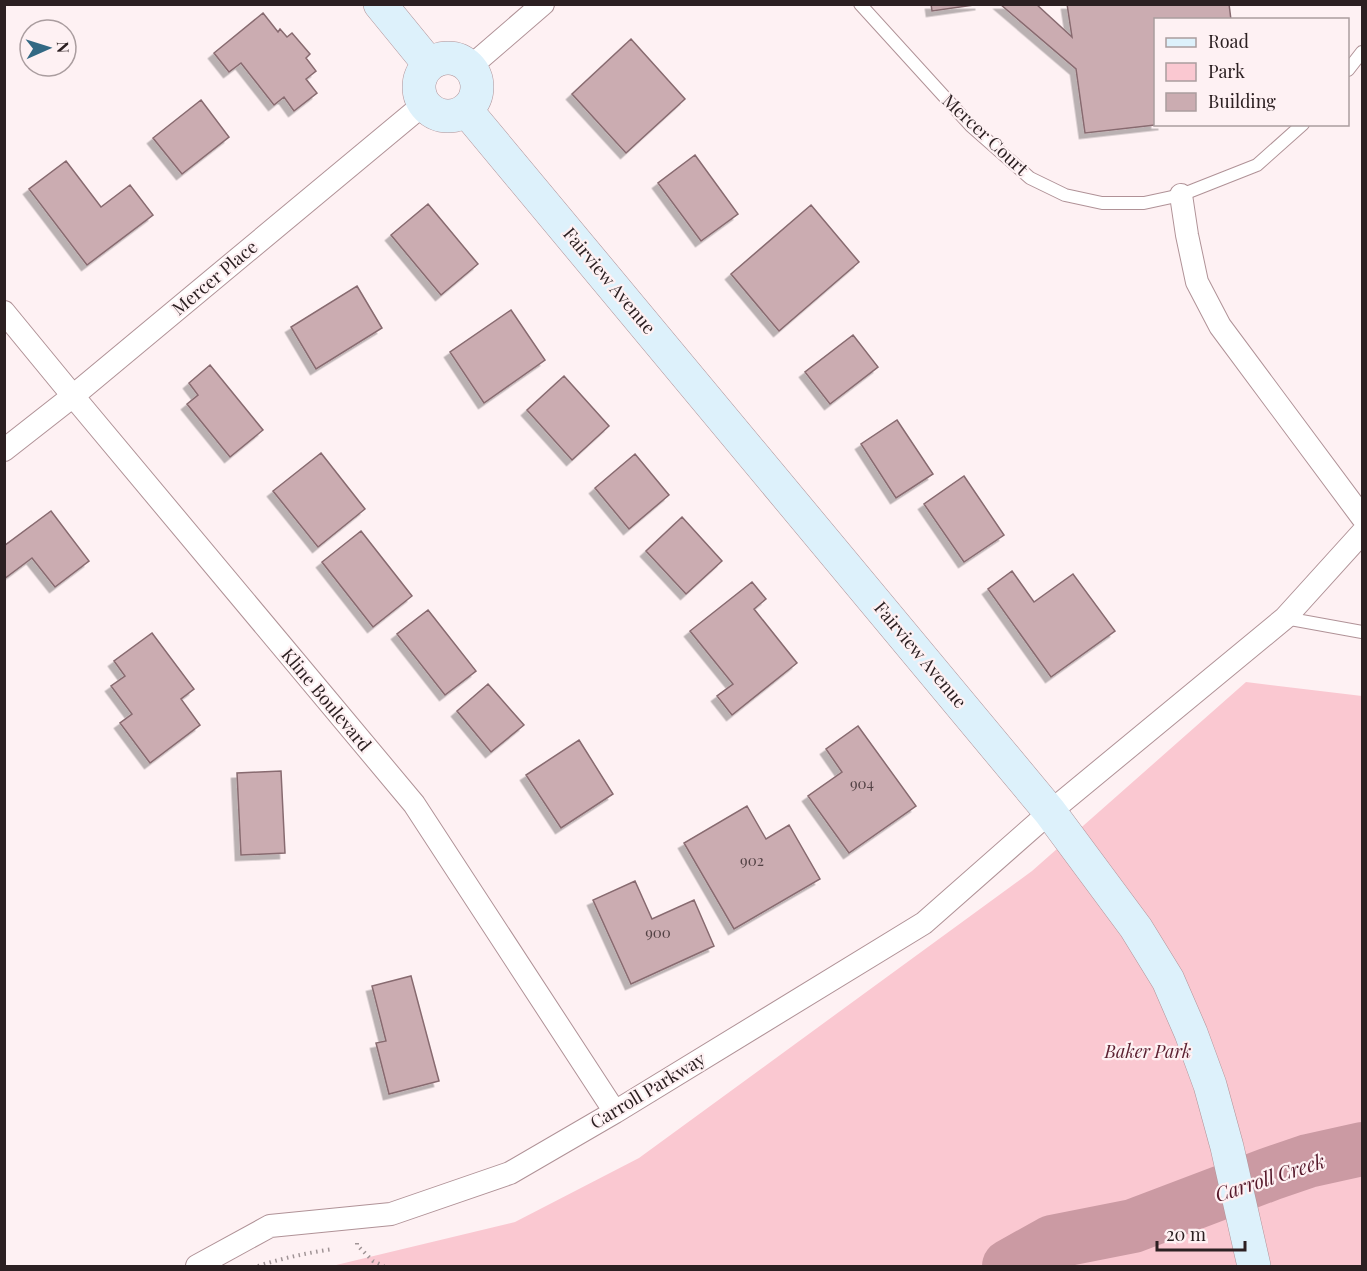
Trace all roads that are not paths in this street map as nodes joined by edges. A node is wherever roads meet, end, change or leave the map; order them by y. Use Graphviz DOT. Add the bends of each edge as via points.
graph roads {
  1 [pos="380,4"];
  2 [pos="543,4"];
  3 [pos="860,4"];
  4 [pos="1362,52"];
  5 [pos="429,64"];
  6 [pos="470,67"];
  7 [pos="1349,68"];
  8 [pos="424,104"];
  9 [pos="466,110"];
  10 [pos="1301,126"];
  11 [pos="1181,195"];
  12 [pos="4,312"];
  13 [pos="73,396"];
  14 [pos="4,450"];
  15 [pos="1362,517"];
  16 [pos="1362,533"];
  17 [pos="1285,618"];
  18 [pos="1362,632"];
  19 [pos="1050,812"];
  20 [pos="615,1112"];
  21 [pos="197,1266"];
  22 [pos="1254,1266"];
  1 -- 5 [label="street"];
  2 -- 6 [label="street"];
  3 -- 11 [label="lane, Mercer Court" via="971,126 1030,178 1065,195 1102,203 1144,203"];
  4 -- 7 [label="lane"];
  5 -- 6 [label="street" via="454,57"];
  5 -- 8 [label="street" via="419,79"];
  6 -- 9 [label="street" via="477,84 473,103"];
  8 -- 9 [label="street" via="439,115"];
  8 -- 13 [label="street, Mercer Place"];
  9 -- 19 [label="street, Fairview Avenue"];
  10 -- 11 [label="lane, Mercer Court" via="1257,165"];
  11 -- 15 [label="street" via="1197,282 1220,326"];
  12 -- 13 [label="street, Kline Boulevard"];
  13 -- 14 [label="street, Mercer Place"];
  13 -- 20 [label="street, Kline Boulevard" via="414,804"];
  16 -- 17 [label="street, Carroll Parkway"];
  17 -- 18 [label="lane"];
  17 -- 19 [label="street, Carroll Parkway"];
  19 -- 20 [label="street, Carroll Parkway" via="924,923"];
  19 -- 22 [label="street, Fairview Avenue" via="1136,928 1168,980 1210,1085"];
  20 -- 21 [label="street, Carroll Parkway" via="510,1173 391,1214 270,1226"];
}
